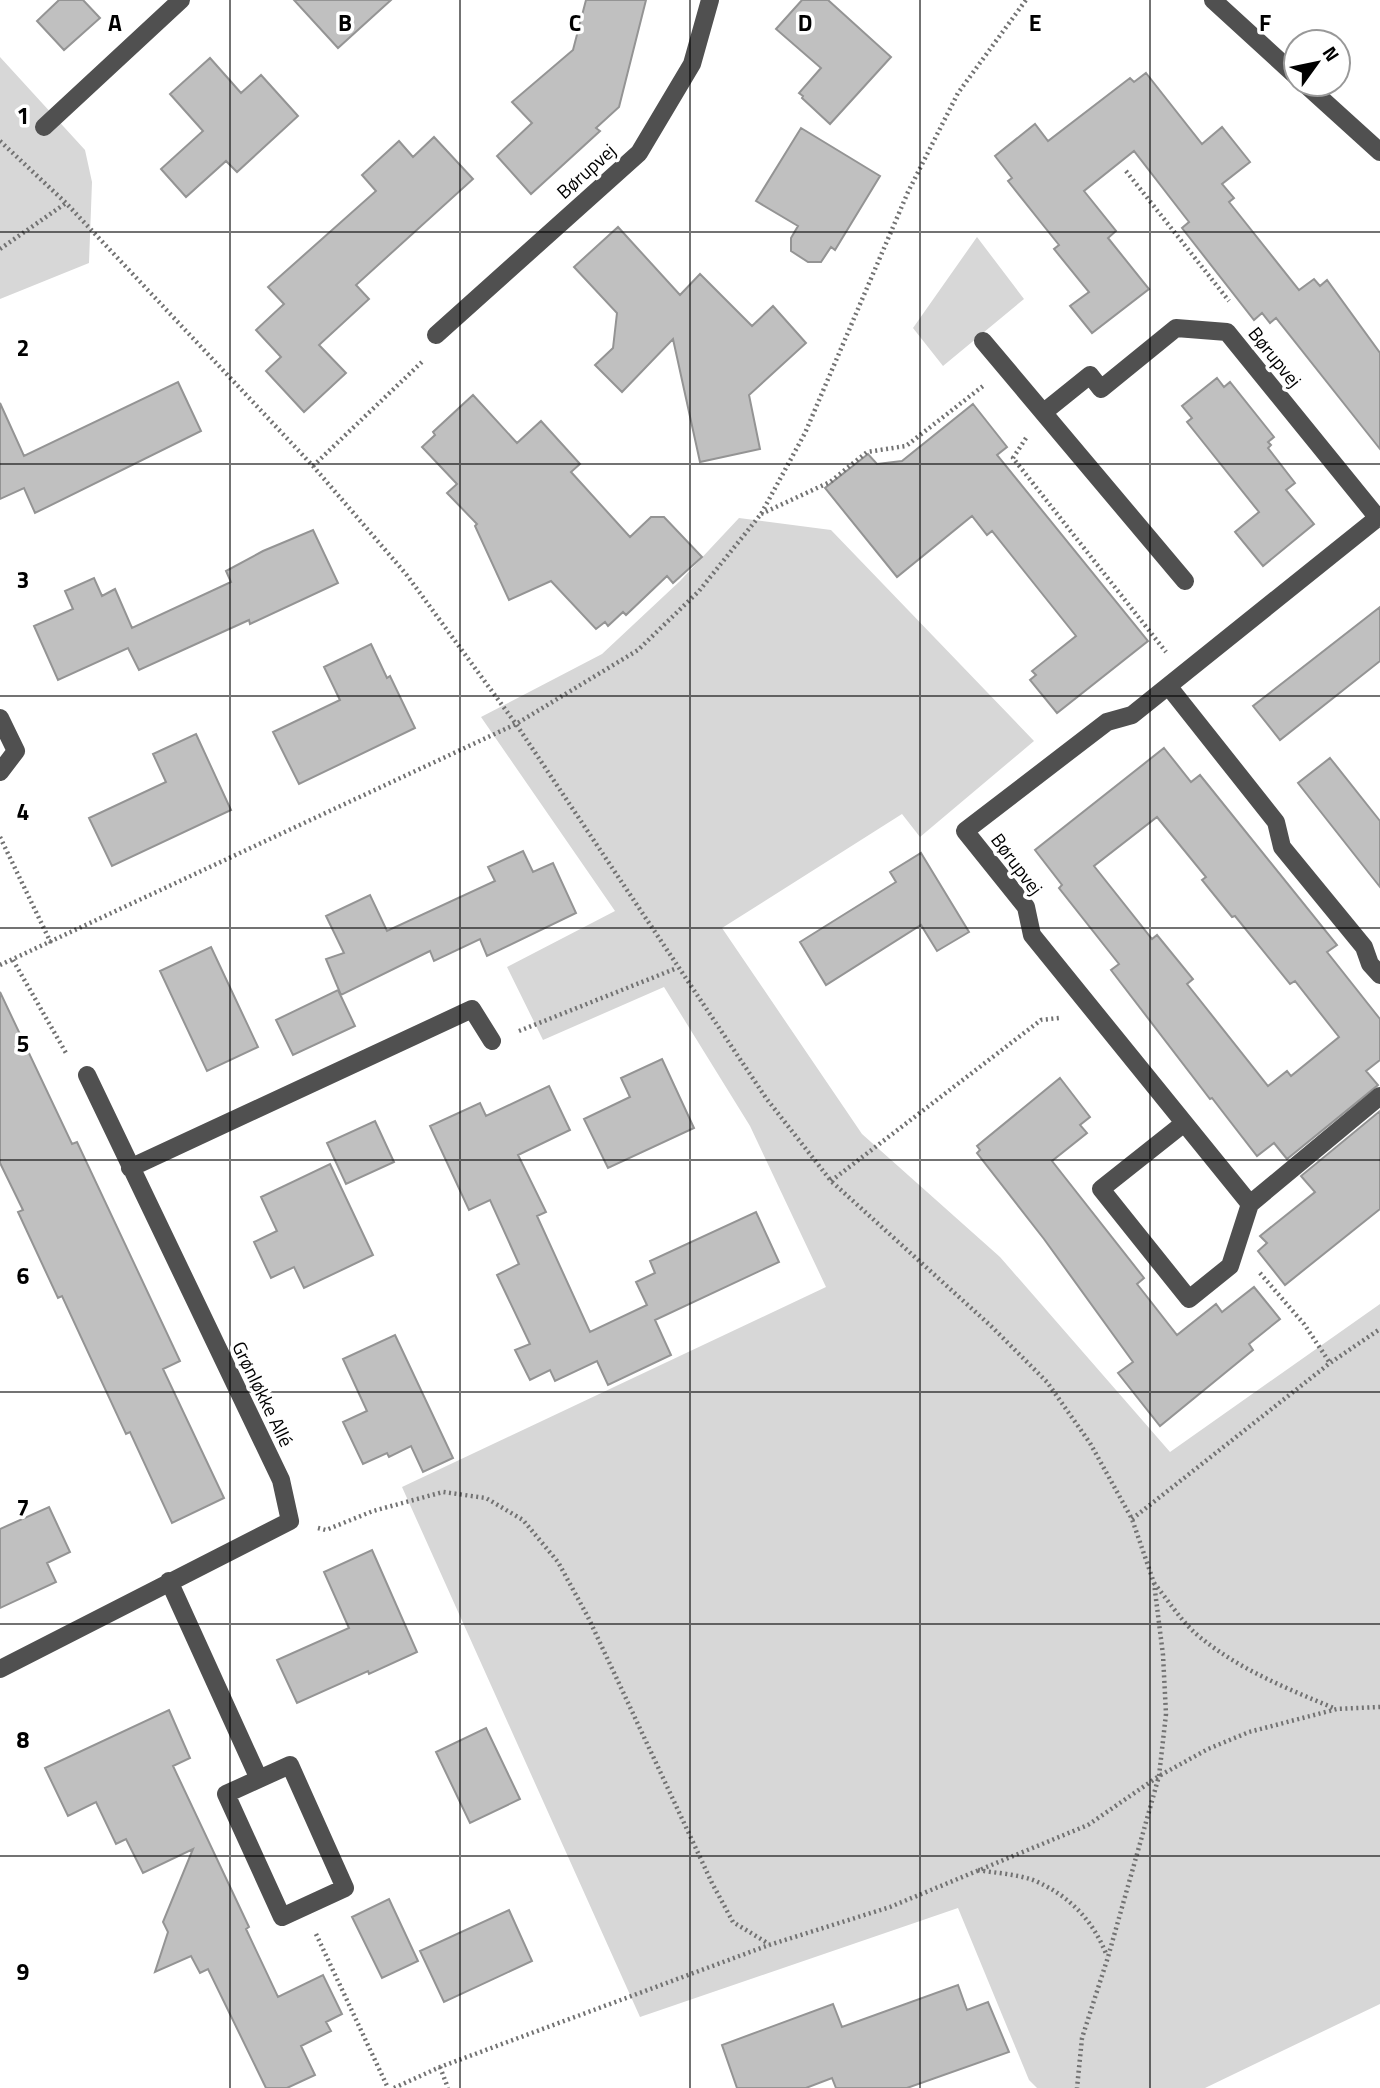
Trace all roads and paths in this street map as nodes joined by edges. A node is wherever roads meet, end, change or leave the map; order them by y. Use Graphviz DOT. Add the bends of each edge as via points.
graph roads {
  1 [pos="181,0"];
  2 [pos="710,0"];
  3 [pos="1026,0"];
  4 [pos="1213,0"];
  5 [pos="1282,63"];
  6 [pos="1320,98"];
  7 [pos="44,127"];
  8 [pos="0,141"];
  9 [pos="1380,152"];
  10 [pos="1126,170"];
  11 [pos="66,203"];
  12 [pos="0,249"];
  13 [pos="1227,332"];
  14 [pos="436,335"];
  15 [pos="983,341"];
  16 [pos="1006,368"];
  17 [pos="1044,412"];
  18 [pos="313,466"];
  19 [pos="761,514"];
  20 [pos="1379,517"];
  21 [pos="1185,581"];
  22 [pos="1184,674"];
  23 [pos="1169,687"];
  24 [pos="0,718"];
  25 [pos="516,723"];
  26 [pos="0,772"];
  27 [pos="0,837"];
  28 [pos="51,943"];
  29 [pos="13,960"];
  30 [pos="0,965"];
  31 [pos="677,968"];
  32 [pos="1380,975"];
  33 [pos="1041,1020"];
  34 [pos="492,1041"];
  35 [pos="87,1075"];
  36 [pos="1380,1096"];
  37 [pos="1183,1124"];
  38 [pos="130,1168"];
  39 [pos="831,1181"];
  40 [pos="1250,1204"];
  41 [pos="1236,1246"];
  42 [pos="1380,1329"];
  43 [pos="1330,1363"];
  44 [pos="1132,1519"];
  45 [pos="290,1521"];
  46 [pos="169,1581"];
  47 [pos="1154,1583"];
  48 [pos="0,1669"];
  49 [pos="1380,1707"];
  50 [pos="1337,1709"];
  51 [pos="1159,1776"];
  52 [pos="259,1779"];
  53 [pos="978,1870"];
  54 [pos="303,1907"];
  55 [pos="769,1945"];
  56 [pos="1108,1957"];
  57 [pos="440,2067"];
  58 [pos="388,2088"];
  59 [pos="394,2088"];
  60 [pos="447,2088"];
  61 [pos="1077,2088"];
  1 -- 7 [label="street"];
  2 -- 14 [label="street, Børupvej" via="692,64 639,153"];
  3 -- 19 [label="path" via="958,93 908,192 805,433"];
  4 -- 5 [label="street"];
  6 -- 9 [label="street"];
  8 -- 11 [label="path"];
  10 -- 13 [label="path" via="1231,304"];
  11 -- 12 [label="path"];
  11 -- 18 [label="path"];
  13 -- 17 [label="street, Børupvej" via="1176,328 1101,389 1090,375"];
  13 -- 20 [label="street, Børupvej"];
  14 -- 18 [label="path" via="433,352"];
  15 -- 16 [label="street"];
  16 -- 17 [label="street"];
  16 -- 19 [label="path" via="906,446 867,452 830,482"];
  17 -- 21 [label="street"];
  17 -- 22 [label="path" via="1013,458"];
  18 -- 25 [label="path" via="406,574"];
  19 -- 25 [label="path" via="699,591 638,649"];
  20 -- 22 [label="street, Børupvej"];
  22 -- 23 [label="street, Børupvej"];
  23 -- 32 [label="street" via="1276,822 1282,847 1364,947"];
  23 -- 37 [label="street, Børupvej" via="1132,715 1107,722 965,831 1026,906 1032,936"];
  24 -- 26 [label="street" via="16,751"];
  25 -- 28 [label="path"];
  25 -- 31 [label="path"];
  27 -- 28 [label="path"];
  28 -- 29 [label="path"];
  29 -- 30 [label="path"];
  29 -- 35 [label="path" via="75,1069"];
  31 -- 34 [label="path"];
  31 -- 39 [label="path" via="766,1098"];
  33 -- 39 [label="path"];
  34 -- 38 [label="street" via="472,1009"];
  35 -- 38 [label="street, Grønløkke Allé"];
  36 -- 40 [label="street"];
  37 -- 40 [label="street, Børupvej"];
  37 -- 41 [label="street" via="1101,1189 1189,1299 1230,1266"];
  38 -- 45 [label="street, Grønløkke Allé" via="281,1480"];
  39 -- 44 [label="path" via="1047,1382 1090,1443"];
  40 -- 41 [label="street"];
  41 -- 43 [label="path" via="1304,1324"];
  42 -- 43 [label="path"];
  43 -- 44 [label="path"];
  44 -- 47 [label="path"];
  45 -- 46 [label="street"];
  45 -- 55 [label="path" via="326,1530 373,1511 443,1492 486,1498 523,1520 558,1562 588,1617 733,1922"];
  46 -- 48 [label="street"];
  46 -- 52 [label="street"];
  47 -- 50 [label="path" via="1194,1631 1236,1664"];
  47 -- 51 [label="path" via="1166,1714"];
  49 -- 50 [label="path"];
  50 -- 51 [label="path" via="1249,1732"];
  51 -- 53 [label="path" via="1088,1825"];
  51 -- 56 [label="path"];
  52 -- 54 [label="street" via="226,1794 282,1917"];
  52 -- 54 [label="street" via="290,1766 345,1888"];
  53 -- 55 [label="path" via="890,1907"];
  53 -- 56 [label="path" via="1031,1880 1069,1899 1097,1933"];
  54 -- 58 [label="path"];
  55 -- 57 [label="path"];
  56 -- 61 [label="path" via="1082,2038"];
  57 -- 59 [label="path"];
  57 -- 60 [label="path"];
}
